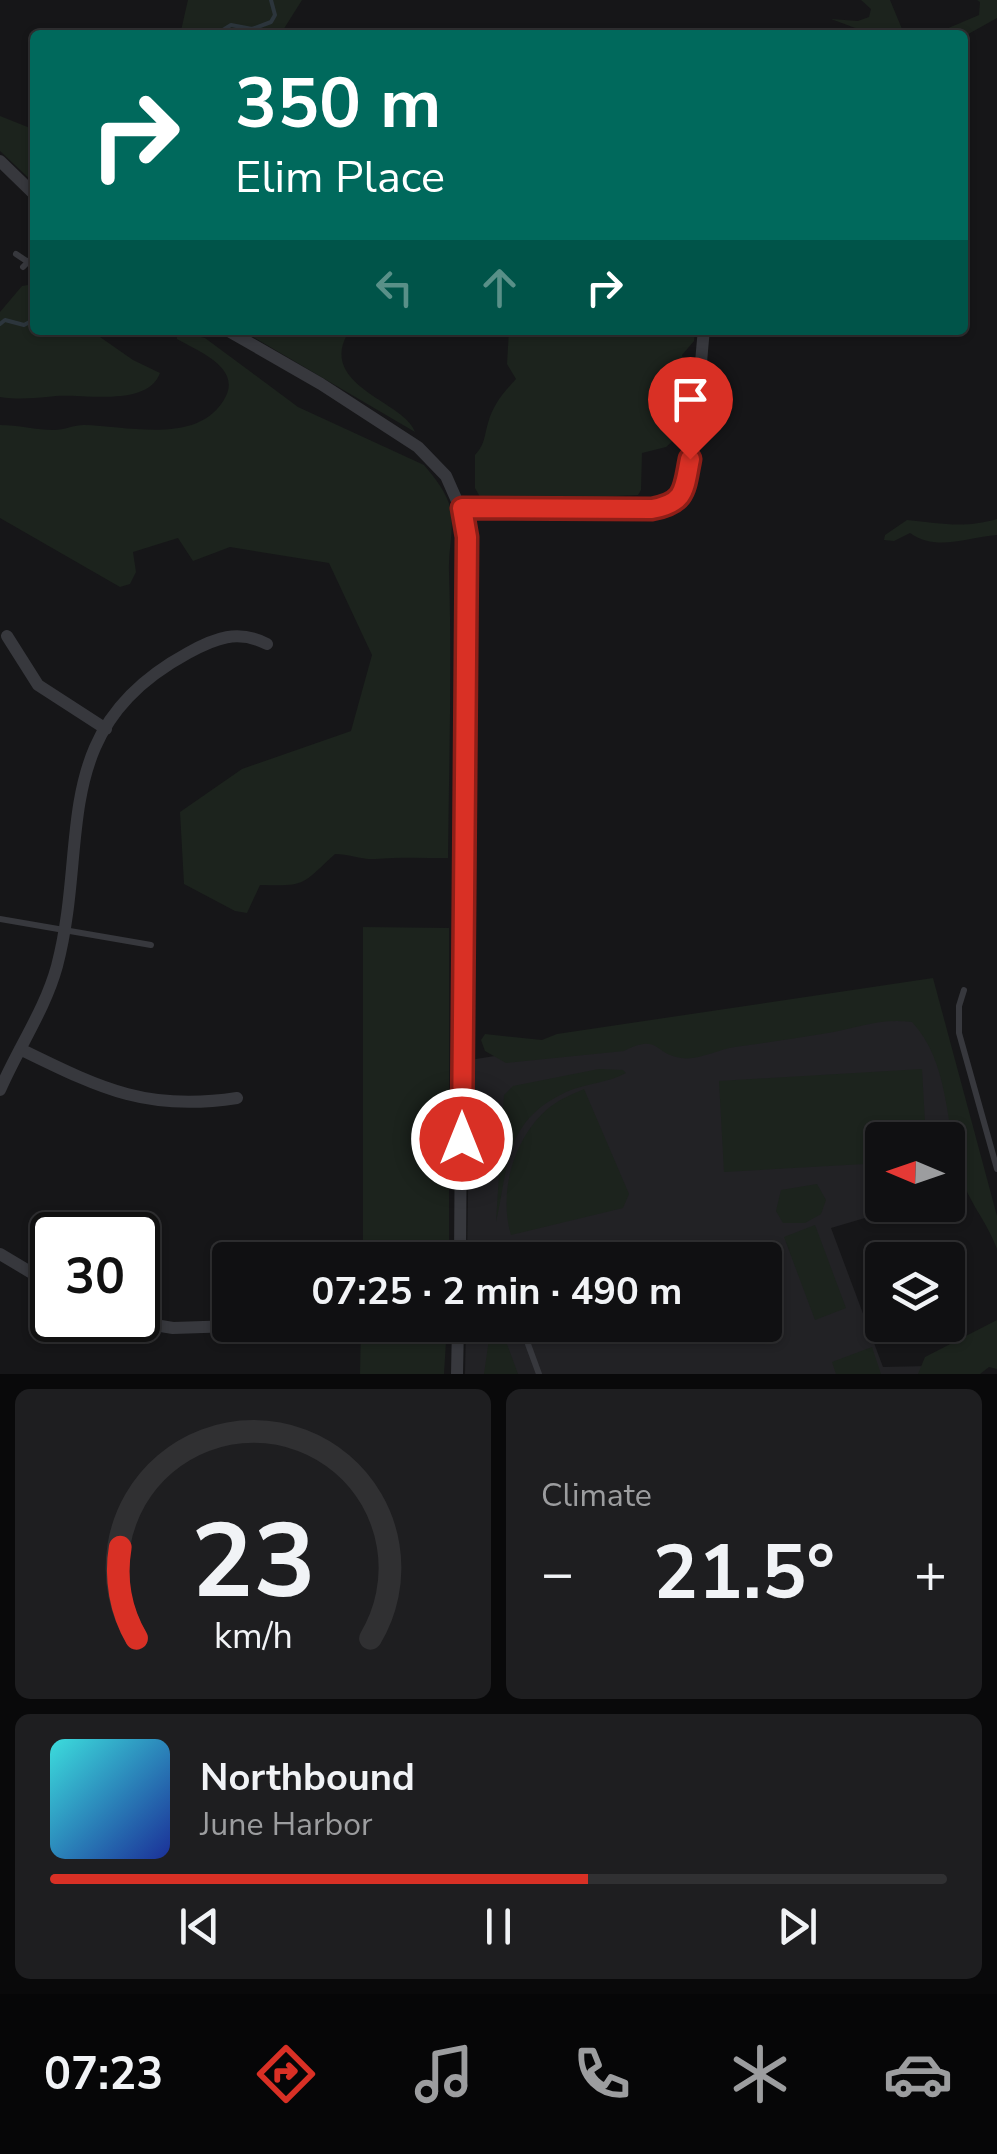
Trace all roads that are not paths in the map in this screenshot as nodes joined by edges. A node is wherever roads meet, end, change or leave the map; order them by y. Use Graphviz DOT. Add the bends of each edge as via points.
graph roads {
  1 [pos="0,161"];
  2 [pos="30,190"];
  3 [pos="16,254"];
  4 [pos="30,259"];
  5 [pos="25,264"];
  6 [pos="30,266"];
  7 [pos="237,335"];
  8 [pos="703,335"];
  9 [pos="462,508"];
  10 [pos="7,636"];
  11 [pos="266,644"];
  12 [pos="106,729"];
  13 [pos="0,919"];
  14 [pos="64,932"];
  15 [pos="151,945"];
  16 [pos="964,990"];
  17 [pos="20,1049"];
  18 [pos="0,1090"];
  19 [pos="237,1098"];
  20 [pos="997,1170"];
  21 [pos="460,1242"];
  22 [pos="0,1254"];
  23 [pos="30,1272"];
  24 [pos="160,1326"];
  25 [pos="212,1327"];
  26 [pos="458,1342"];
  27 [pos="527,1342"];
  28 [pos="457,1374"];
  29 [pos="540,1374"];
  1 -- 2 [label="street"];
  3 -- 5 [label="lane"];
  4 -- 5 [label="lane"];
  5 -- 6 [label="lane"];
  7 -- 9 [label="street" via="418,448 446,476"];
  8 -- 9 [label="street" via="690,459 674,504"];
  9 -- 21 [label="street" via="467,537"];
  10 -- 12 [label="street" via="38,685"];
  11 -- 12 [label="street" via="226,636 199,648 159,670"];
  12 -- 14 [label="street" via="78,795"];
  13 -- 14 [label="lane"];
  14 -- 15 [label="lane"];
  14 -- 17 [label="street" via="50,989"];
  16 -- 20 [label="lane" via="959,1033"];
  17 -- 18 [label="street"];
  17 -- 19 [label="street" via="132,1097 182,1104"];
  22 -- 23 [label="street"];
  24 -- 25 [label="street"];
  26 -- 28 [label="street"];
  27 -- 29 [label="lane"];
}
